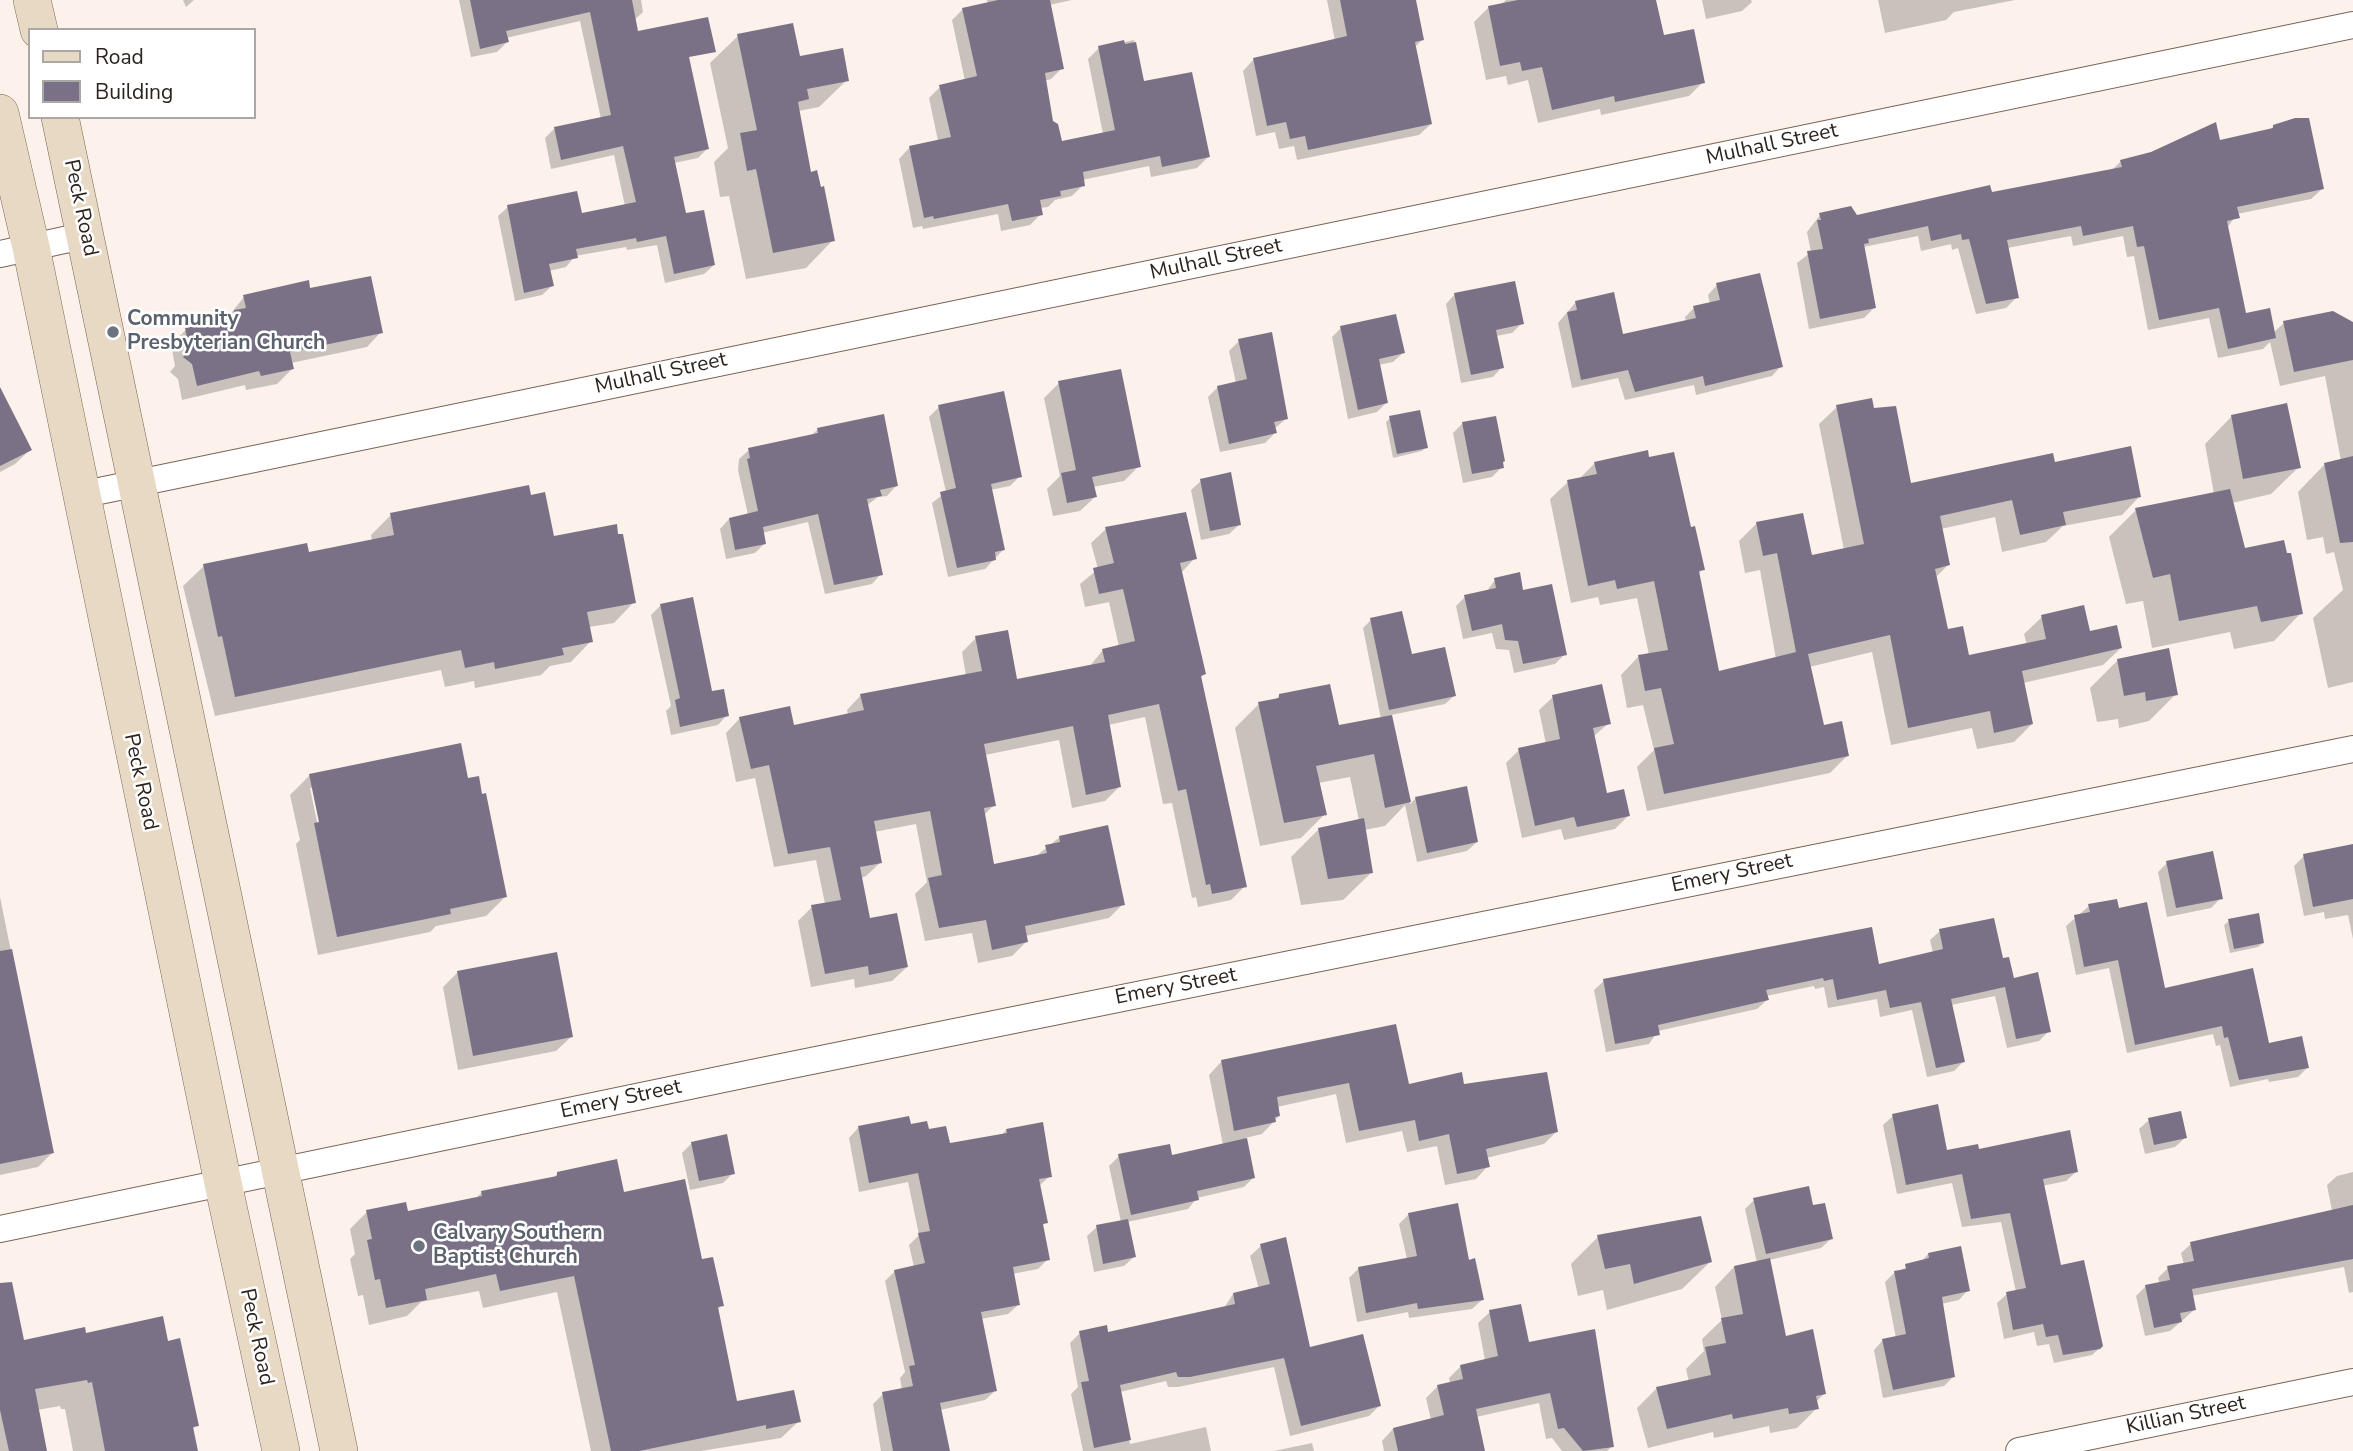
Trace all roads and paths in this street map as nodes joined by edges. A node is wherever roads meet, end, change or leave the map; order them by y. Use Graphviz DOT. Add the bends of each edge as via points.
graph roads {
  1 [pos="32,0"];
  2 [pos="2353,25"];
  3 [pos="39,28"];
  4 [pos="0,114"];
  5 [pos="60,119"];
  6 [pos="87,234"];
  7 [pos="16,250"];
  8 [pos="136,484"];
  9 [pos="80,495"];
  10 [pos="2353,749"];
  11 [pos="279,1171"];
  12 [pos="223,1183"];
  13 [pos="0,1230"];
  14 [pos="2353,1382"];
  15 [pos="281,1451"];
  16 [pos="339,1451"];
  17 [pos="2019,1451"];
  1 -- 3 [label="main road"];
  2 -- 8 [label="street, Mulhall Street"];
  4 -- 7 [label="main road, Peck Road"];
  5 -- 6 [label="main road, Peck Road"];
  6 -- 7 [label="street"];
  6 -- 8 [label="main road, Peck Road"];
  7 -- 9 [label="main road, Peck Road"];
  8 -- 9 [label="street, Mulhall Street"];
  8 -- 11 [label="main road, Peck Road"];
  9 -- 12 [label="main road, Peck Road"];
  10 -- 11 [label="street, Emery Street"];
  11 -- 12 [label="street, Emery Street"];
  11 -- 16 [label="main road, Peck Road"];
  12 -- 13 [label="street, Emery Street"];
  12 -- 15 [label="main road, Peck Road"];
  14 -- 17 [label="street, Killian Street"];
}
